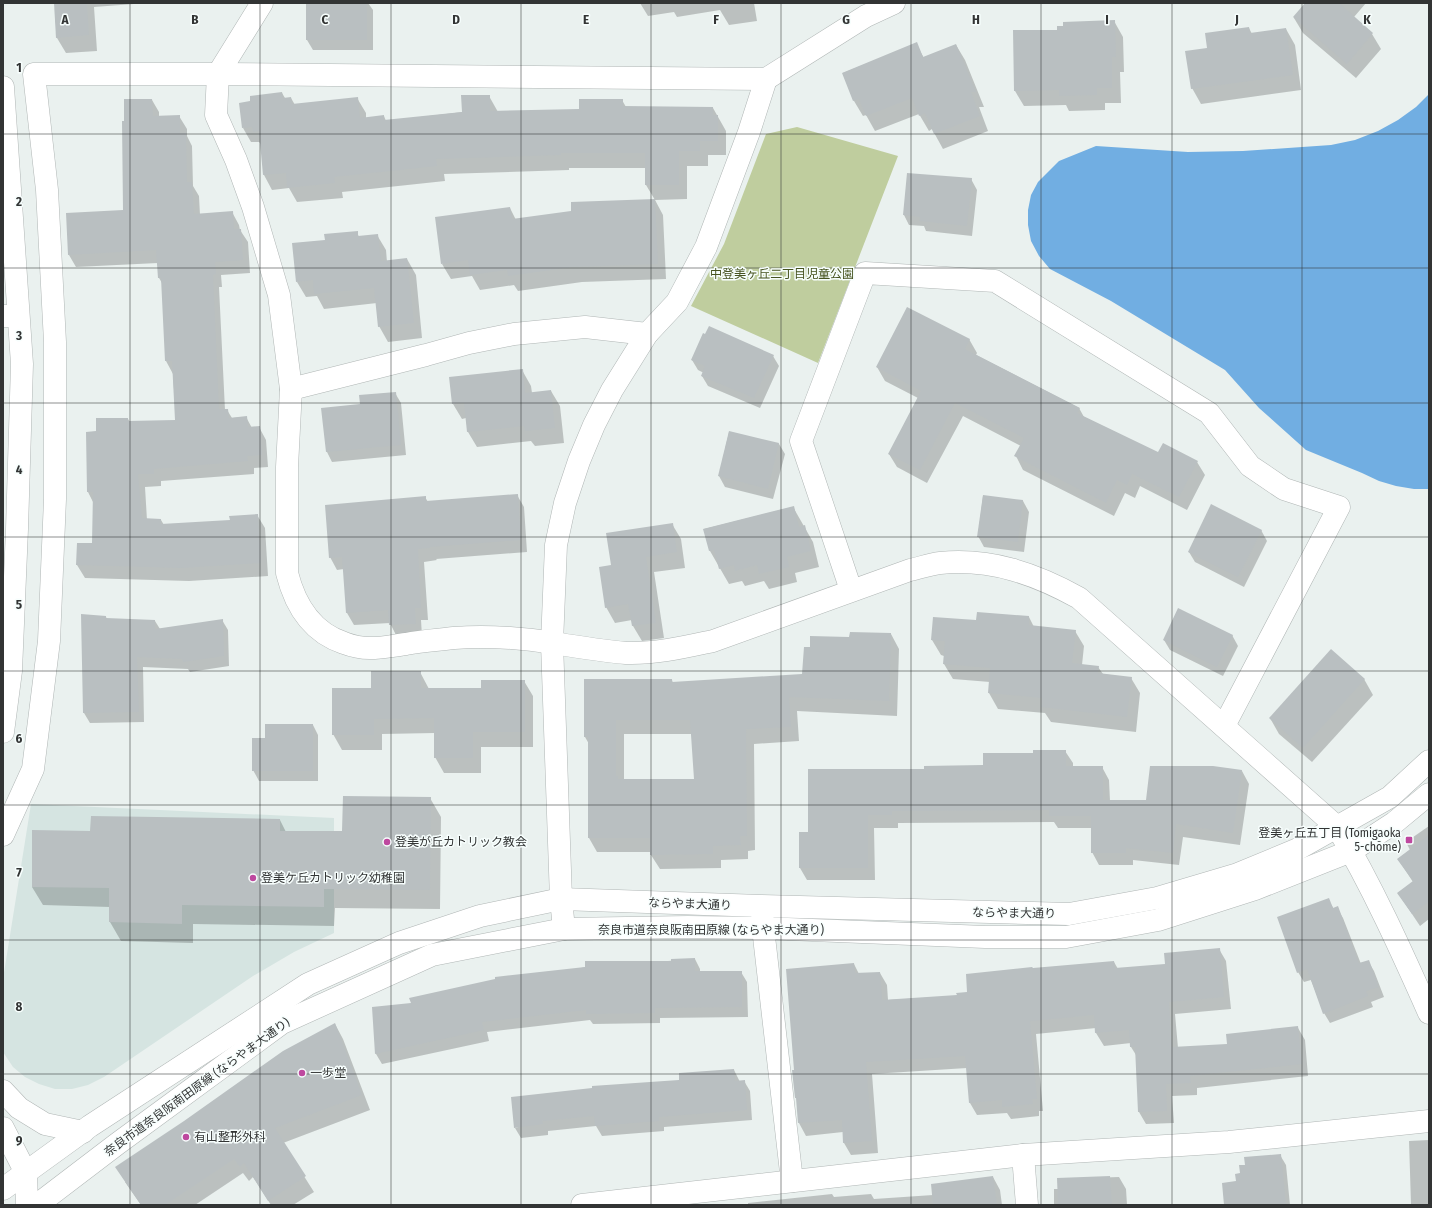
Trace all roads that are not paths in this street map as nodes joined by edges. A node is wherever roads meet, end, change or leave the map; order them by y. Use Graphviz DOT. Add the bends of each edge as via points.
graph roads {
  1 [pos="262,3"];
  2 [pos="894,3"];
  3 [pos="218,74"];
  4 [pos="766,79"];
  5 [pos="3,87"];
  6 [pos="8,227"];
  7 [pos="11,316"];
  8 [pos="647,334"];
  9 [pos="291,388"];
  10 [pos="852,590"];
  11 [pos="552,643"];
  12 [pos="1224,726"];
  13 [pos="3,732"];
  14 [pos="1429,761"];
  15 [pos="1429,794"];
  16 [pos="1337,826"];
  17 [pos="3,835"];
  18 [pos="1351,851"];
  19 [pos="561,899"];
  20 [pos="762,906"];
  21 [pos="763,928"];
  22 [pos="564,929"];
  23 [pos="1429,1013"];
  24 [pos="3,1091"];
  25 [pos="1429,1121"];
  26 [pos="3,1128"];
  27 [pos="82,1132"];
  28 [pos="1023,1155"];
  29 [pos="26,1173"];
  30 [pos="792,1181"];
  31 [pos="3,1189"];
  32 [pos="27,1205"];
  33 [pos="37,1205"];
  34 [pos="582,1205"];
  35 [pos="1027,1205"];
  1 -- 3 [label="street"];
  2 -- 4 [label="street" via="866,16"];
  3 -- 4 [label="street"];
  3 -- 9 [label="street" via="216,115 253,207 279,295"];
  3 -- 17 [label="street" via="34,74 47,190 55,342 55,506 48,641 33,769"];
  4 -- 8 [label="street" via="706,247 677,302"];
  5 -- 6 [label="street"];
  6 -- 7 [label="street"];
  7 -- 13 [label="street" via="22,364 11,671"];
  8 -- 9 [label="street" via="585,327 514,334"];
  8 -- 11 [label="street" via="612,390 594,425 565,502 556,545"];
  9 -- 11 [label="street" via="287,467 287,573 296,602 315,626 328,636 358,648 374,649 467,637 496,637"];
  10 -- 11 [label="street" via="713,641 686,647 628,653"];
  10 -- 12 [label="street" via="939,563 996,566 1025,573 1079,598"];
  10 -- 12 [label="street" via="801,441 865,274 995,280 1209,413 1250,466 1284,490 1339,507"];
  11 -- 19 [label="street"];
  12 -- 16 [label="street"];
  14 -- 16 [label="street, ならやま大通り" via="1390,797"];
  15 -- 18 [label="street, 奈良市道奈良阪南田原線 (ならやま大通り)"];
  16 -- 18 [label="street"];
  16 -- 20 [label="street, ならやま大通り" via="1296,850 1238,874 1157,898 1069,914"];
  18 -- 21 [label="street, 奈良市道奈良阪南田原線 (ならやま大通り)" via="1256,889 1158,920 1066,937"];
  18 -- 23 [label="street" via="1391,928"];
  19 -- 20 [label="street, ならやま大通り"];
  19 -- 22 [label="street"];
  19 -- 27 [label="street, 奈良市道奈良阪南田原線 (ならやま大通り)" via="480,916 399,943 308,984"];
  20 -- 21 [label="street"];
  21 -- 22 [label="street, 奈良市道奈良阪南田原線 (ならやま大通り)"];
  21 -- 30 [label="street"];
  22 -- 33 [label="street, 奈良市道奈良阪南田原線 (ならやま大通り)" via="432,955 282,1023"];
  24 -- 27 [label="street" via="19,1108 45,1124"];
  25 -- 28 [label="street" via="1229,1142"];
  26 -- 29 [label="street"];
  27 -- 29 [label="street, 奈良市道奈良阪南田原線 (ならやま大通り)"];
  28 -- 30 [label="street"];
  28 -- 35 [label="street"];
  29 -- 31 [label="street, 奈良市道奈良阪南田原線 (ならやま大通り)"];
  29 -- 32 [label="street"];
  30 -- 34 [label="street"];
}
